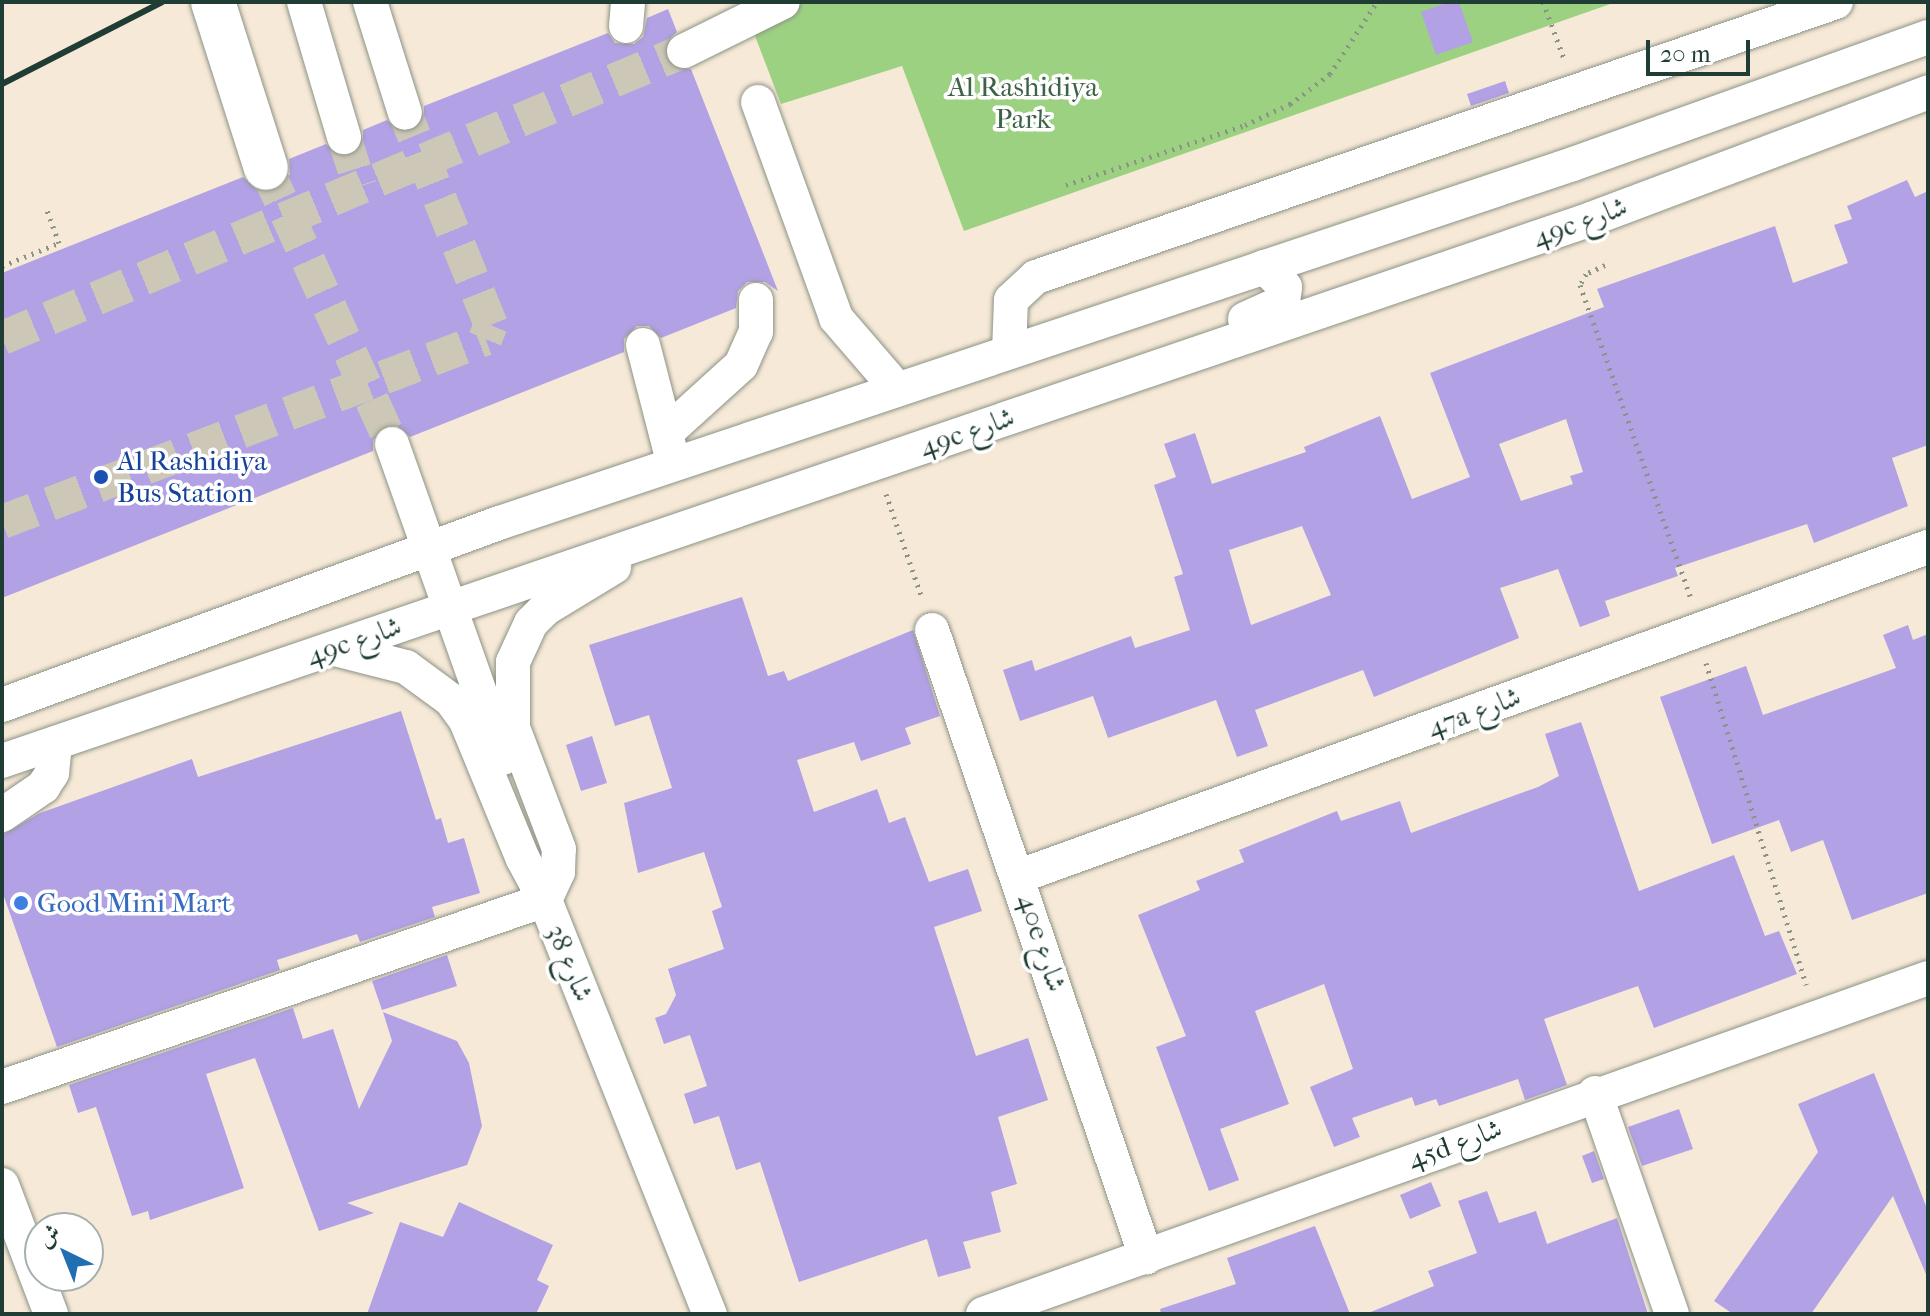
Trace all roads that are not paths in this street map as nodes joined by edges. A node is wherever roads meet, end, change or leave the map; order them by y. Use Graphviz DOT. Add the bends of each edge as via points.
graph roads {
  1 [pos="213,2"];
  2 [pos="304,2"];
  3 [pos="370,2"];
  4 [pos="783,2"];
  5 [pos="1836,2"];
  6 [pos="1928,37"];
  7 [pos="684,51"];
  8 [pos="1928,92"];
  9 [pos="758,102"];
  10 [pos="405,113"];
  11 [pos="344,137"];
  12 [pos="266,168"];
  13 [pos="1264,267"];
  14 [pos="756,300"];
  15 [pos="643,345"];
  16 [pos="1009,352"];
  17 [pos="897,389"];
  18 [pos="1005,419"];
  19 [pos="392,444"];
  20 [pos="670,448"];
  21 [pos="641,543"];
  22 [pos="1928,547"];
  23 [pos="427,549"];
  24 [pos="447,609"];
  25 [pos="932,630"];
  26 [pos="331,648"];
  27 [pos="2,705"];
  28 [pos="55,743"];
  29 [pos="2,761"];
  30 [pos="2,815"];
  31 [pos="1020,876"];
  32 [pos="545,900"];
  33 [pos="1928,978"];
  34 [pos="2,1086"];
  35 [pos="1595,1093"];
  36 [pos="2,1099"];
  37 [pos="2,1185"];
  38 [pos="1146,1257"];
  39 [pos="51,1314"];
  40 [pos="710,1314"];
  41 [pos="983,1314"];
  42 [pos="1672,1314"];
  1 -- 12 [label="highway"];
  2 -- 11 [label="street"];
  3 -- 10 [label="street"];
  4 -- 7 [label="street"];
  5 -- 16 [label="street" via="1036,277 1011,300"];
  6 -- 13 [label="street, 49c شارع"];
  8 -- 18 [label="street, 49c شارع" via="1591,219"];
  9 -- 17 [label="street" via="836,318"];
  13 -- 16 [label="street, 49c شارع"];
  13 -- 18 [label="street" via="1285,287 1277,308 1137,356"];
  14 -- 20 [label="street" via="756,332 741,365"];
  15 -- 20 [label="street"];
  16 -- 17 [label="street, 49c شارع"];
  17 -- 20 [label="street, 49c شارع"];
  18 -- 21 [label="street, 49c شارع"];
  19 -- 23 [label="street, شارع 38"];
  20 -- 23 [label="street, 49c شارع"];
  21 -- 24 [label="street, 49c شارع"];
  21 -- 32 [label="street" via="609,572 545,609 531,623 513,662 513,728 559,849 558,872"];
  22 -- 31 [label="street, 47a شارع"];
  23 -- 24 [label="street, شارع 38"];
  23 -- 27 [label="street, 49c شارع"];
  24 -- 26 [label="street, 49c شارع"];
  24 -- 32 [label="street, شارع 38" via="544,860"];
  25 -- 31 [label="street, 40e شارع"];
  26 -- 28 [label="street, 49c شارع"];
  26 -- 32 [label="street" via="406,667 451,700 466,721 528,872"];
  28 -- 29 [label="street, 49c شارع"];
  28 -- 30 [label="street" via="52,773 43,787"];
  31 -- 38 [label="street, 40e شارع"];
  32 -- 34 [label="street"];
  32 -- 40 [label="street, شارع 38"];
  33 -- 35 [label="street, 45d شارع"];
  34 -- 36 [label="street"];
  35 -- 38 [label="street, 45d شارع"];
  35 -- 42 [label="street"];
  37 -- 39 [label="street"];
  38 -- 41 [label="street, 45d شارع"];
}
